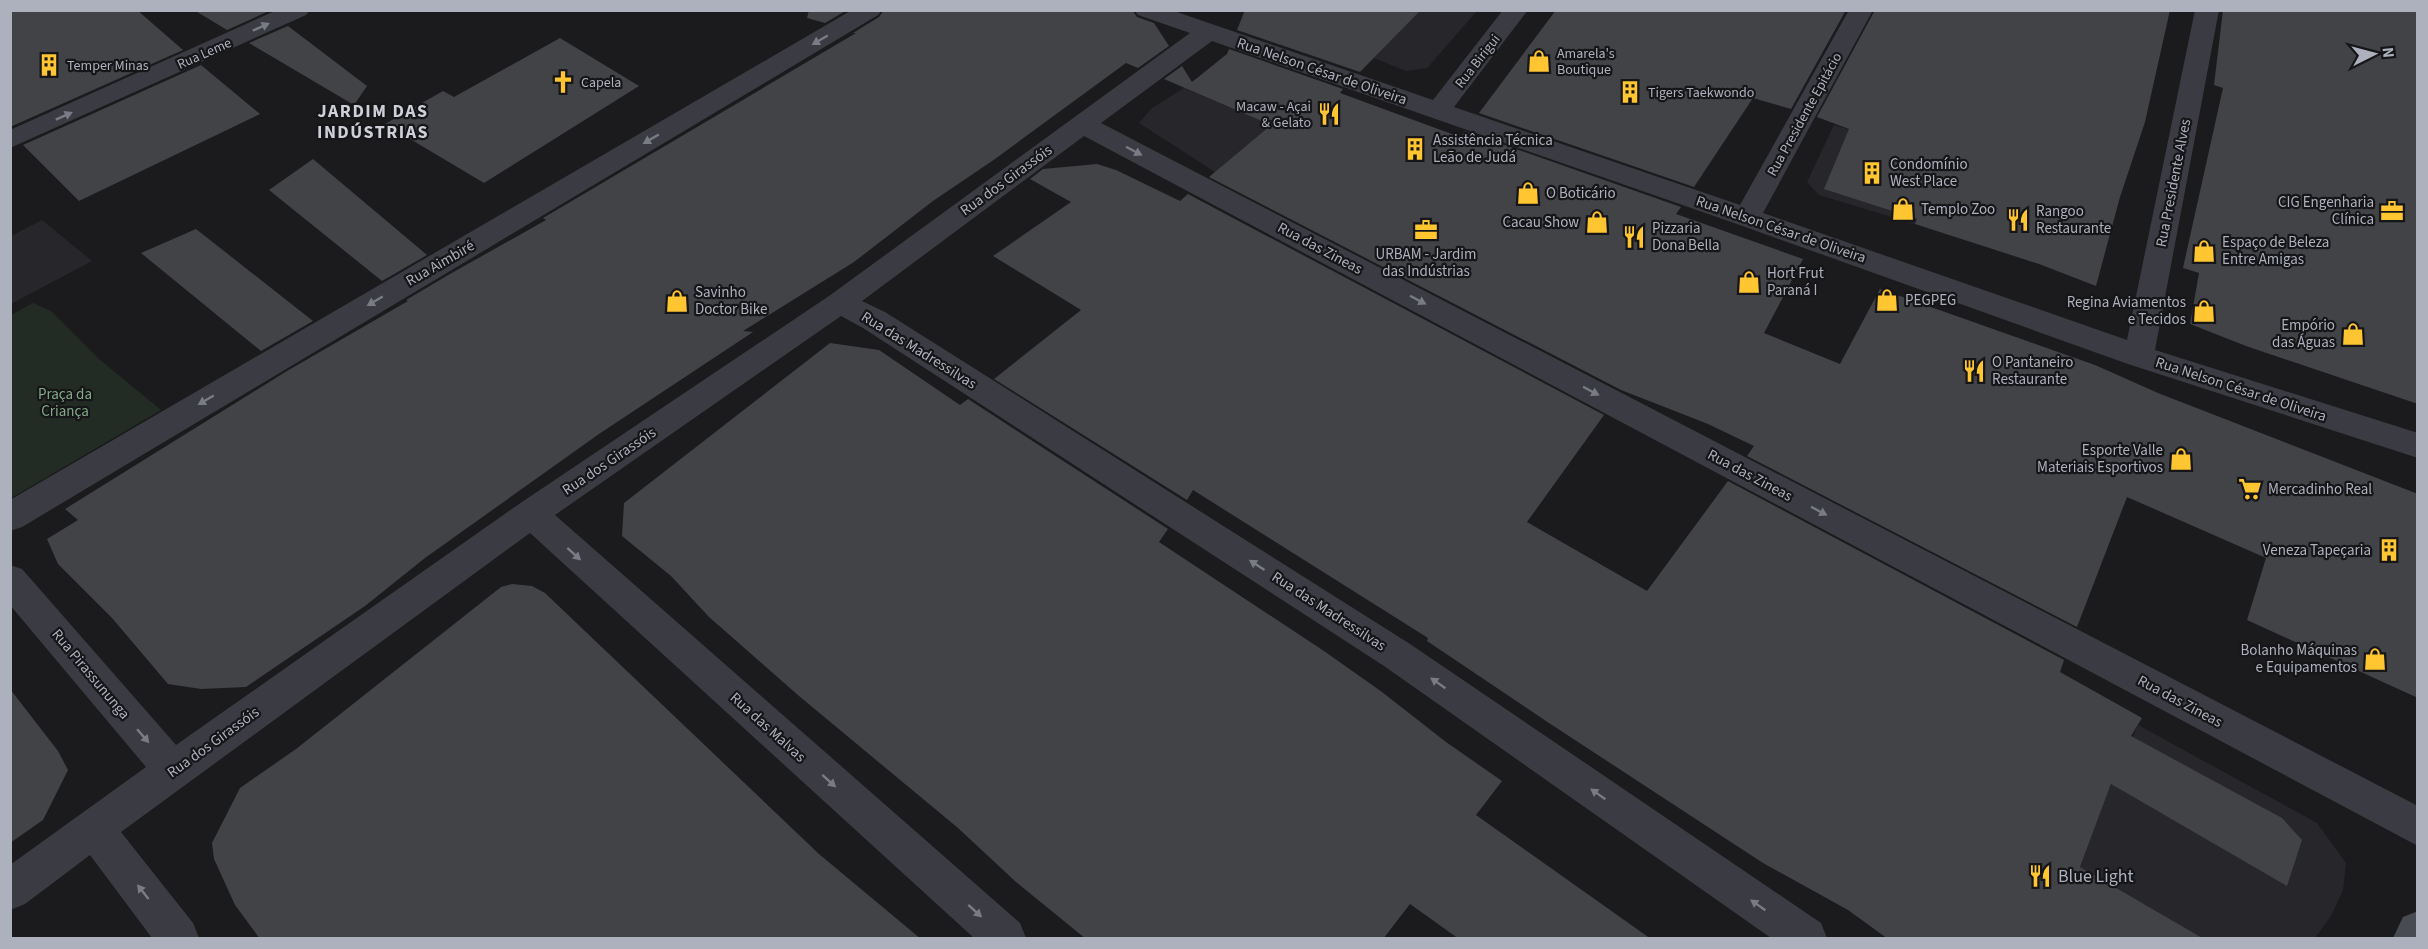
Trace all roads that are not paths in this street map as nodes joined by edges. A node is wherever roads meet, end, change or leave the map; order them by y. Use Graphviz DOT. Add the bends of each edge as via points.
graph roads {
  1 [pos="298,10"];
  2 [pos="870,10"];
  3 [pos="1516,10"];
  4 [pos="1861,10"];
  5 [pos="2207,10"];
  6 [pos="1157,12"];
  7 [pos="1208,32"];
  8 [pos="1438,111"];
  9 [pos="1082,124"];
  10 [pos="10,140"];
  11 [pos="1747,217"];
  12 [pos="840,303"];
  13 [pos="2139,356"];
  14 [pos="2418,446"];
  15 [pos="531,514"];
  16 [pos="10,517"];
  17 [pos="10,579"];
  18 [pos="173,770"];
  19 [pos="2418,826"];
  20 [pos="94,829"];
  21 [pos="10,890"];
  22 [pos="2418,932"];
  23 [pos="178,939"];
  24 [pos="1005,939"];
  25 [pos="1806,939"];
  26 [pos="2414,939"];
  10 -- 1 [label="street, Rua Leme, one-way"];
  2 -- 16 [label="street, Rua Aimbiré, one-way"];
  3 -- 8 [label="street, Rua Birigui"];
  4 -- 11 [label="street, Rua Presidente Epitácio"];
  5 -- 13 [label="street, Rua Presidente Alves"];
  6 -- 7 [label="street, Rua Nelson César de Oliveira"];
  7 -- 8 [label="street, Rua Nelson César de Oliveira"];
  7 -- 9 [label="street, Rua dos Girassóis"];
  8 -- 11 [label="street, Rua Nelson César de Oliveira"];
  9 -- 12 [label="street, Rua dos Girassóis"];
  9 -- 19 [label="street, Rua das Zineas, one-way"];
  11 -- 13 [label="street, Rua Nelson César de Oliveira"];
  12 -- 15 [label="street, Rua dos Girassóis"];
  25 -- 12 [label="street, Rua das Madressilvas, one-way" via="1397,655 874,320"];
  13 -- 14 [label="street, Rua Nelson César de Oliveira"];
  15 -- 18 [label="street, Rua dos Girassóis"];
  15 -- 24 [label="street, Rua das Malvas, one-way"];
  17 -- 18 [label="street, Rua Pirassununga, one-way"];
  18 -- 20 [label="street, Rua dos Girassóis"];
  20 -- 21 [label="street, Rua dos Girassóis"];
  23 -- 20 [label="street, one-way"];
  22 -- 26 [label="main road"];
}
